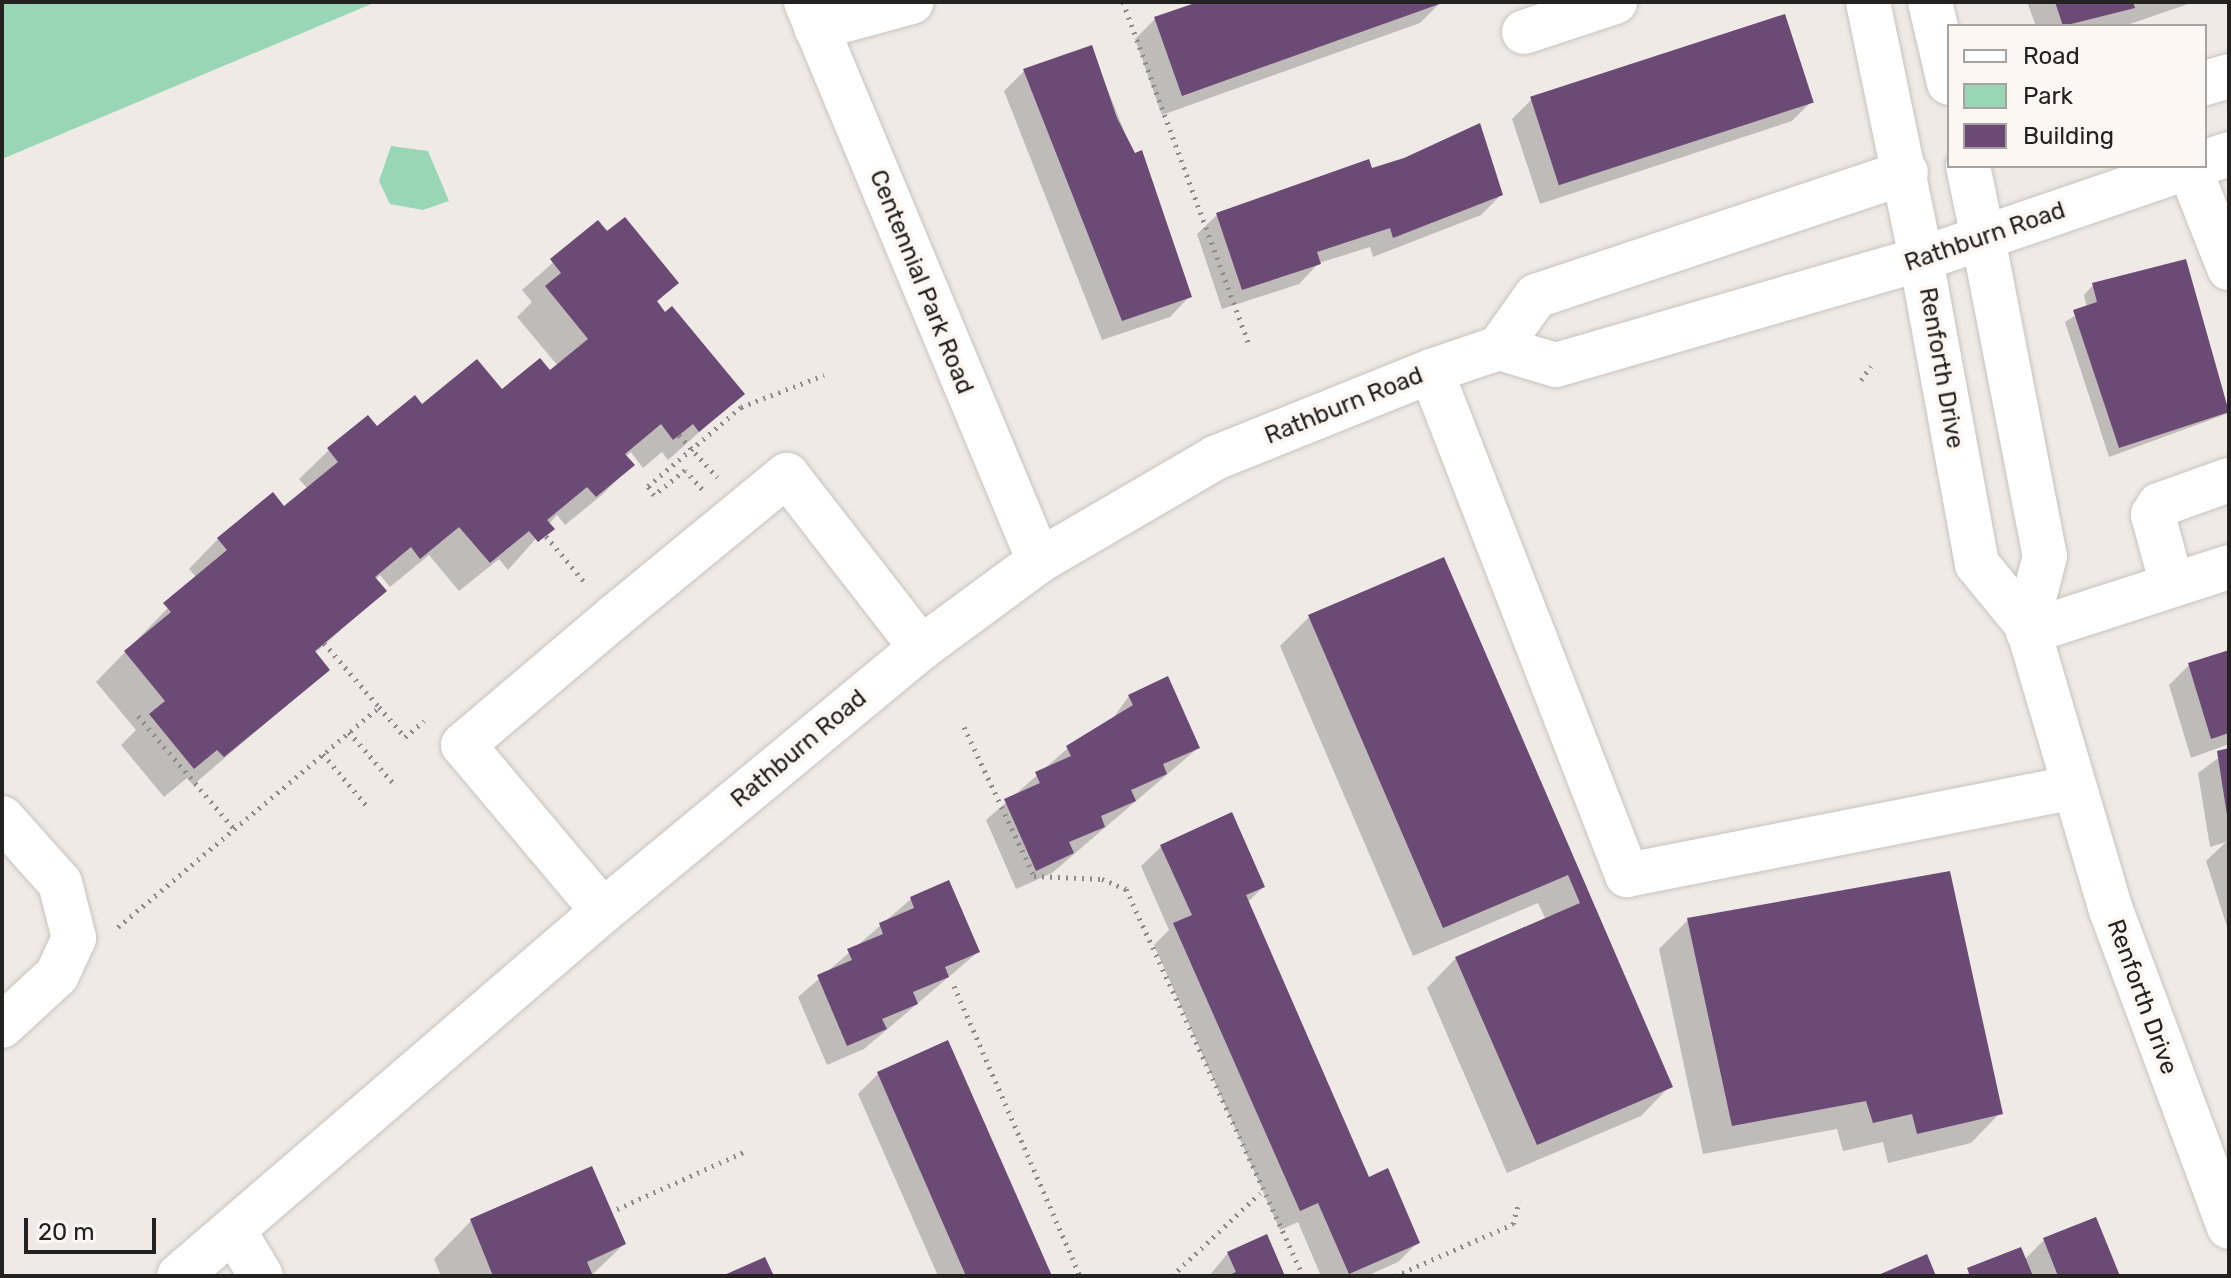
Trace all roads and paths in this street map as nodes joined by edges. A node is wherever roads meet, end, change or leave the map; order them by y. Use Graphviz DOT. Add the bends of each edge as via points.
graph roads {
  1 [pos="912,2"];
  2 [pos="1123,2"];
  3 [pos="1615,2"];
  4 [pos="1868,2"];
  5 [pos="1930,2"];
  6 [pos="811,15"];
  7 [pos="1524,32"];
  8 [pos="1947,74"];
  9 [pos="2229,76"];
  10 [pos="2207,82"];
  11 [pos="1947,162"];
  12 [pos="1968,168"];
  13 [pos="2187,168"];
  14 [pos="2205,168"];
  15 [pos="1906,172"];
  16 [pos="1983,238"];
  17 [pos="1921,259"];
  18 [pos="2229,268"];
  19 [pos="1249,344"];
  20 [pos="1499,348"];
  21 [pos="1871,366"];
  22 [pos="1431,371"];
  23 [pos="824,375"];
  24 [pos="1861,380"];
  25 [pos="679,435"];
  26 [pos="691,448"];
  27 [pos="2229,480"];
  28 [pos="703,490"];
  29 [pos="691,499"];
  30 [pos="546,536"];
  31 [pos="1039,561"];
  32 [pos="2229,567"];
  33 [pos="598,575"];
  34 [pos="586,585"];
  35 [pos="2172,585"];
  36 [pos="574,595"];
  37 [pos="614,617"];
  38 [pos="2028,628"];
  39 [pos="324,643"];
  40 [pos="921,648"];
  41 [pos="379,707"];
  42 [pos="138,716"];
  43 [pos="429,716"];
  44 [pos="964,727"];
  45 [pos="349,732"];
  46 [pos="323,754"];
  47 [pos="393,783"];
  48 [pos="2071,788"];
  49 [pos="367,806"];
  50 [pos="2,818"];
  51 [pos="235,830"];
  52 [pos="603,911"];
  53 [pos="119,927"];
  54 [pos="954,986"];
  55 [pos="2,1026"];
  56 [pos="744,1152"];
  57 [pos="1260,1193"];
  58 [pos="1519,1201"];
  59 [pos="617,1209"];
  60 [pos="2229,1227"];
  61 [pos="234,1231"];
  62 [pos="179,1276"];
  63 [pos="261,1276"];
  64 [pos="1080,1276"];
  65 [pos="1172,1276"];
  66 [pos="1303,1276"];
  67 [pos="1395,1276"];
  1 -- 6 [label="street"];
  2 -- 19 [label="path"];
  3 -- 7 [label="street"];
  4 -- 15 [label="street, Renforth Drive"];
  5 -- 8 [label="street"];
  6 -- 31 [label="street, Centennial Park Road"];
  9 -- 10 [label="street"];
  11 -- 15 [label="street"];
  12 -- 16 [label="street"];
  13 -- 16 [label="street, Rathburn Road"];
  14 -- 18 [label="street"];
  15 -- 17 [label="street, Renforth Drive"];
  15 -- 20 [label="street" via="1536,296"];
  16 -- 17 [label="street, Rathburn Road"];
  16 -- 38 [label="street" via="2045,556"];
  17 -- 20 [label="street, Rathburn Road" via="1556,365"];
  17 -- 38 [label="street, Renforth Drive" via="1977,564"];
  20 -- 22 [label="street, Rathburn Road"];
  21 -- 24 [label="path"];
  22 -- 31 [label="street, Rathburn Road" via="1215,458"];
  22 -- 48 [label="street" via="1627,875"];
  23 -- 26 [label="path" via="741,407"];
  25 -- 26 [label="path"];
  26 -- 28 [label="path" via="718,476"];
  26 -- 28 [label="path" via="648,486 654,495 685,470"];
  27 -- 35 [label="street" via="2159,505 2153,515"];
  28 -- 29 [label="path"];
  30 -- 34 [label="path"];
  31 -- 40 [label="street, Rathburn Road"];
  32 -- 35 [label="street"];
  33 -- 34 [label="path"];
  34 -- 36 [label="path"];
  34 -- 37 [label="path"];
  35 -- 38 [label="street"];
  37 -- 40 [label="street" via="787,475"];
  37 -- 52 [label="street" via="463,745"];
  38 -- 48 [label="street, Renforth Drive"];
  39 -- 41 [label="path"];
  40 -- 52 [label="street, Rathburn Road"];
  41 -- 43 [label="path" via="405,737"];
  41 -- 45 [label="path"];
  42 -- 51 [label="path"];
  44 -- 57 [label="path" via="1034,876 1102,879 1126,889"];
  45 -- 46 [label="path"];
  45 -- 47 [label="path"];
  46 -- 49 [label="path"];
  46 -- 51 [label="path"];
  48 -- 60 [label="street, Renforth Drive"];
  50 -- 55 [label="street" via="60,883 74,938 57,975"];
  51 -- 53 [label="path"];
  52 -- 61 [label="street, Rathburn Road"];
  54 -- 64 [label="path"];
  56 -- 59 [label="path"];
  57 -- 65 [label="path"];
  57 -- 66 [label="path"];
  58 -- 67 [label="path" via="1513,1224"];
  61 -- 62 [label="street, Rathburn Road"];
  61 -- 63 [label="street"];
}
